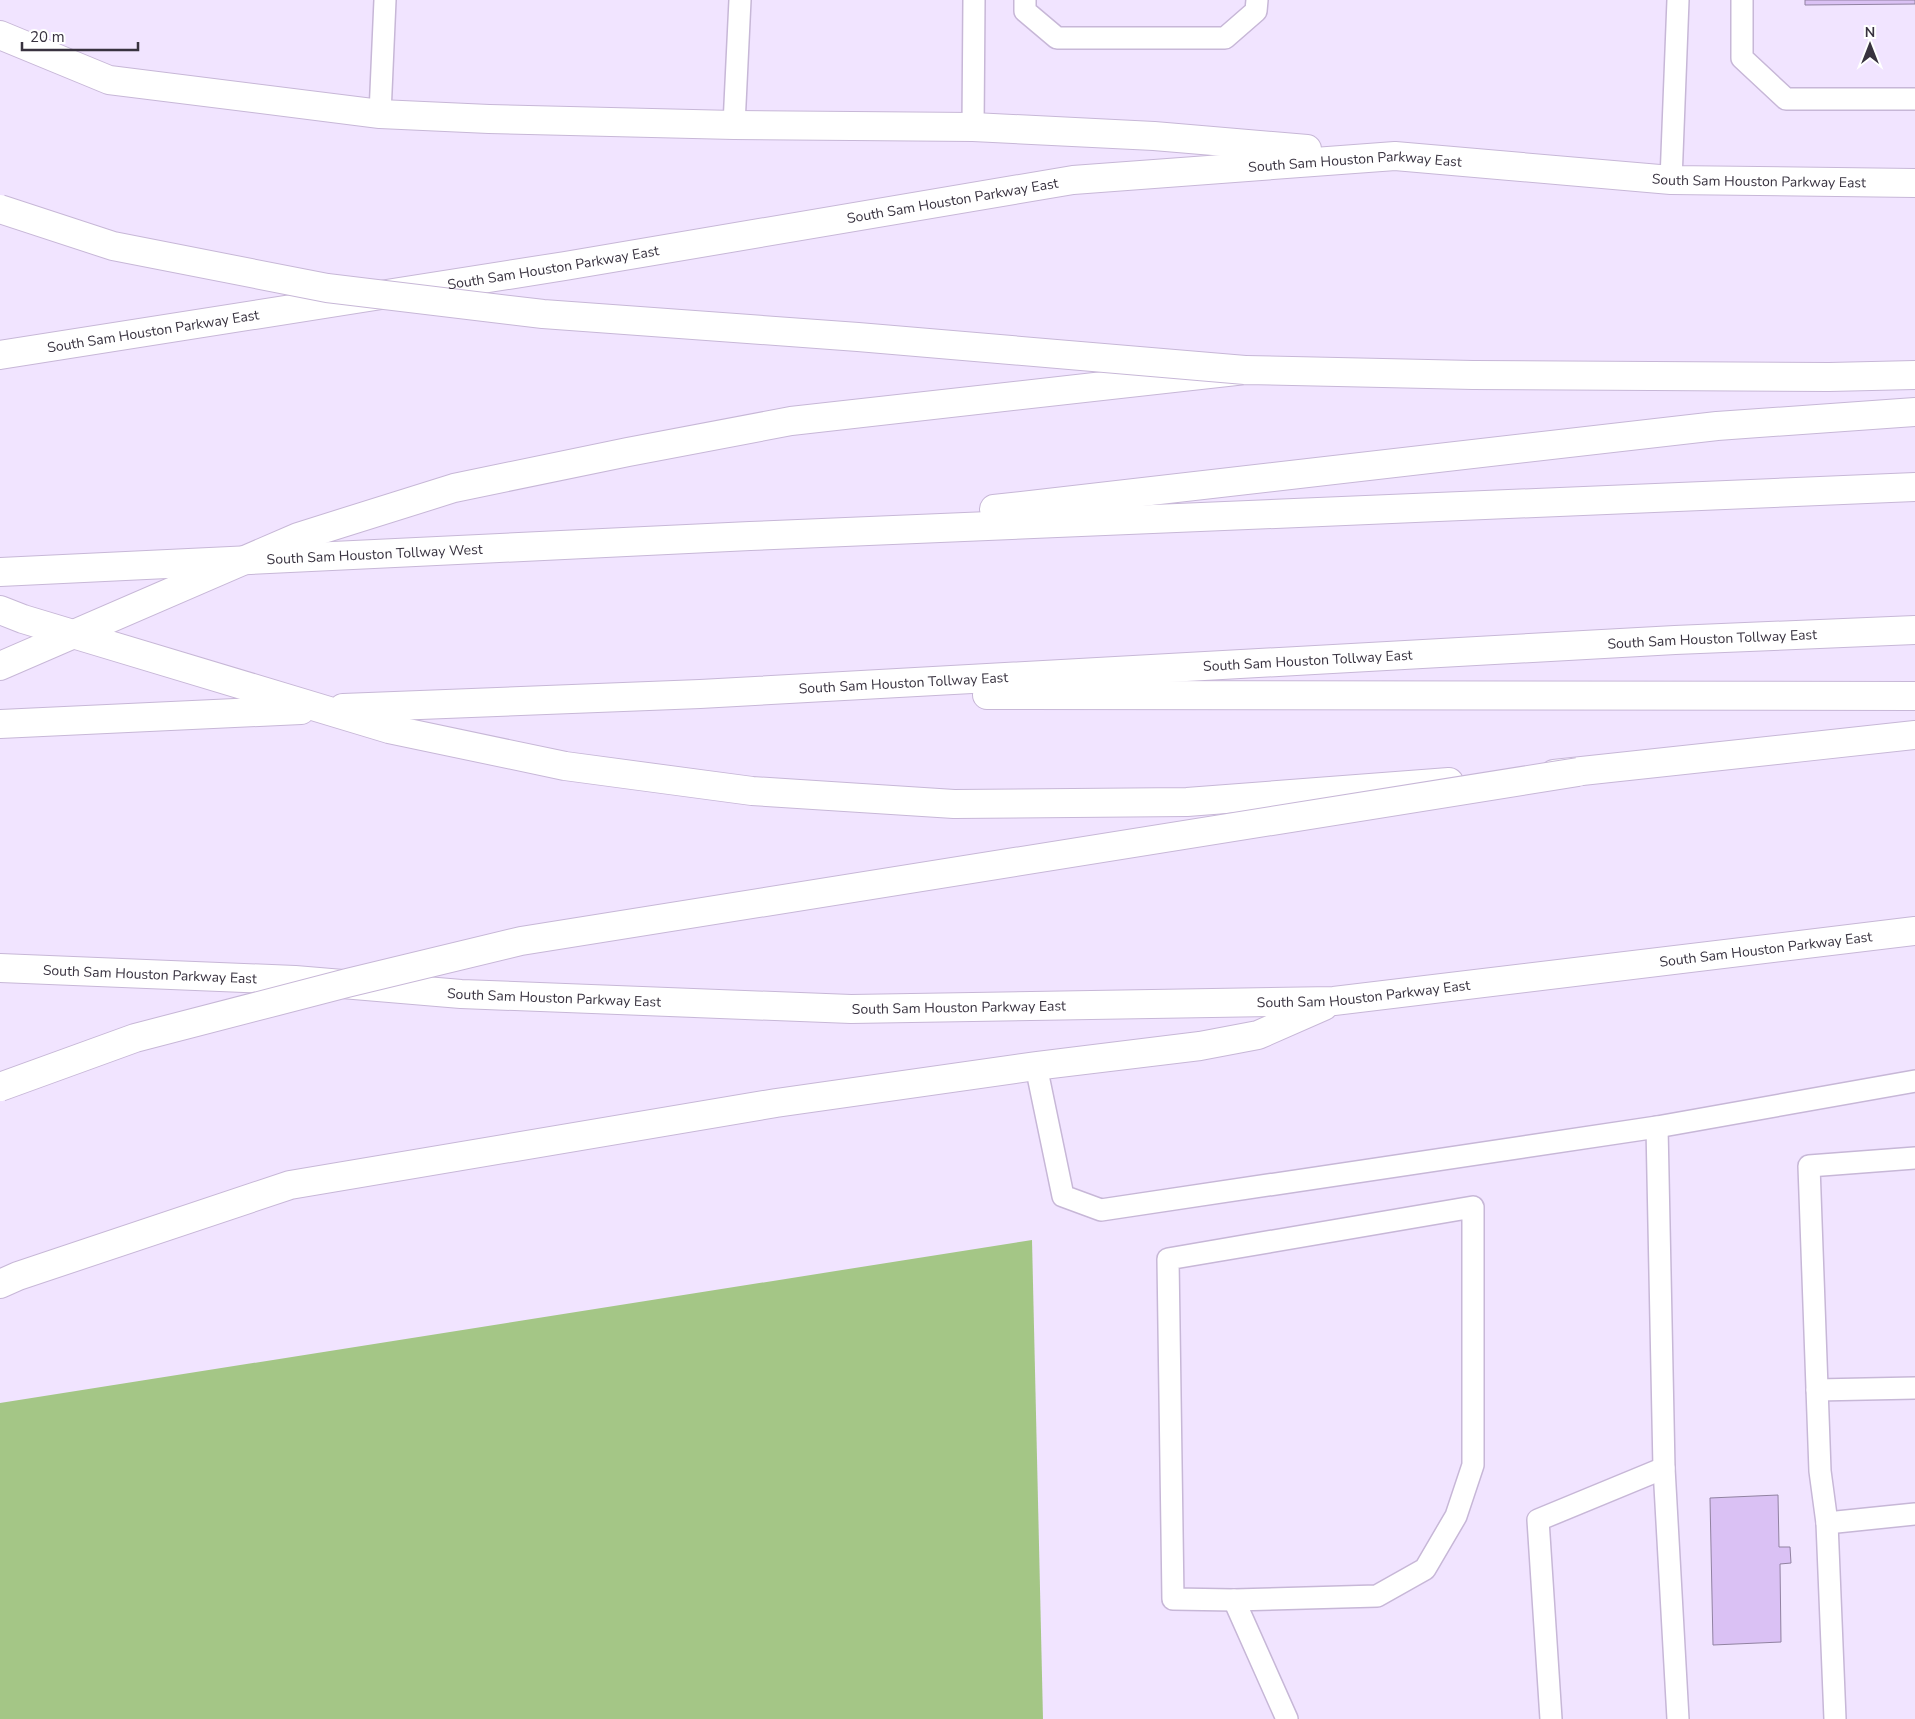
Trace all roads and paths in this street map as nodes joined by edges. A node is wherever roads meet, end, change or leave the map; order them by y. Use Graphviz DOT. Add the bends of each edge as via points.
graph roads {
  1 [pos="385,0"];
  2 [pos="740,0"];
  3 [pos="974,0"];
  4 [pos="1025,0"];
  5 [pos="1257,0"];
  6 [pos="1678,0"];
  7 [pos="1742,0"];
  8 [pos="0,35"];
  9 [pos="1915,100"];
  10 [pos="380,114"];
  11 [pos="734,125"];
  12 [pos="973,127"];
  13 [pos="1396,156"];
  14 [pos="1671,180"];
  15 [pos="1915,182"];
  16 [pos="0,209"];
  17 [pos="0,355"];
  18 [pos="1245,370"];
  19 [pos="1915,375"];
  20 [pos="1915,412"];
  21 [pos="1915,487"];
  22 [pos="758,536"];
  23 [pos="0,572"];
  24 [pos="0,610"];
  25 [pos="1915,630"];
  26 [pos="0,666"];
  27 [pos="700,694"];
  28 [pos="1915,696"];
  29 [pos="0,724"];
  30 [pos="1915,735"];
  31 [pos="1578,772"];
  32 [pos="1915,931"];
  33 [pos="0,968"];
  34 [pos="1334,1001"];
  35 [pos="1036,1066"];
  36 [pos="1915,1080"];
  37 [pos="0,1087"];
  38 [pos="1657,1127"];
  39 [pos="1915,1158"];
  40 [pos="0,1284"];
  41 [pos="1915,1388"];
  42 [pos="1817,1390"];
  43 [pos="1664,1468"];
  44 [pos="1915,1514"];
  45 [pos="1827,1523"];
  46 [pos="1234,1600"];
  47 [pos="1287,1719"];
  48 [pos="1551,1719"];
  49 [pos="1678,1719"];
  50 [pos="1835,1719"];
  1 -- 10 [label="lane"];
  2 -- 11 [label="lane"];
  3 -- 12 [label="lane"];
  4 -- 5 [label="lane" via="1025,11 1056,38 1225,38 1256,11"];
  6 -- 14 [label="lane"];
  7 -- 9 [label="lane" via="1742,58 1786,99"];
  8 -- 10 [label="main road" via="109,80"];
  10 -- 11 [label="main road"];
  11 -- 12 [label="main road"];
  12 -- 13 [label="main road" via="1154,136"];
  13 -- 14 [label="main road, South Sam Houston Parkway East"];
  13 -- 17 [label="main road, South Sam Houston Parkway East" via="1073,180 565,266"];
  14 -- 15 [label="main road, South Sam Houston Parkway East"];
  16 -- 18 [label="main road, bridge" via="113,246 327,288 543,314"];
  18 -- 19 [label="main road" via="1473,375"];
  18 -- 26 [label="main road, bridge" via="791,421 454,488 298,537"];
  20 -- 22 [label="main road" via="1717,426"];
  21 -- 22 [label="main road"];
  22 -- 23 [label="main road, South Sam Houston Tollway West"];
  24 -- 31 [label="main road, bridge" via="389,729 565,766 752,791 954,804 1187,802"];
  25 -- 27 [label="main road, South Sam Houston Tollway East"];
  27 -- 28 [label="main road"];
  27 -- 29 [label="main road"];
  30 -- 31 [label="main road"];
  31 -- 37 [label="main road, bridge" via="521,941 347,982 135,1038"];
  32 -- 34 [label="main road, South Sam Houston Parkway East"];
  33 -- 34 [label="main road, South Sam Houston Parkway East" via="295,980 462,994 851,1009"];
  34 -- 35 [label="main road" via="1258,1036"];
  35 -- 38 [label="lane" via="1063,1196 1101,1210"];
  35 -- 40 [label="main road" via="776,1103 290,1184"];
  36 -- 38 [label="lane"];
  38 -- 43 [label="lane"];
  39 -- 42 [label="lane" via="1809,1166"];
  41 -- 42 [label="lane"];
  42 -- 45 [label="lane" via="1820,1471"];
  43 -- 48 [label="lane" via="1538,1520"];
  43 -- 49 [label="lane"];
  44 -- 45 [label="lane"];
  45 -- 50 [label="lane"];
  46 -- 46 [label="lane" via="1173,1599 1168,1259 1473,1207 1473,1465 1456,1516 1425,1569 1378,1596"];
  46 -- 47 [label="lane"];
}
